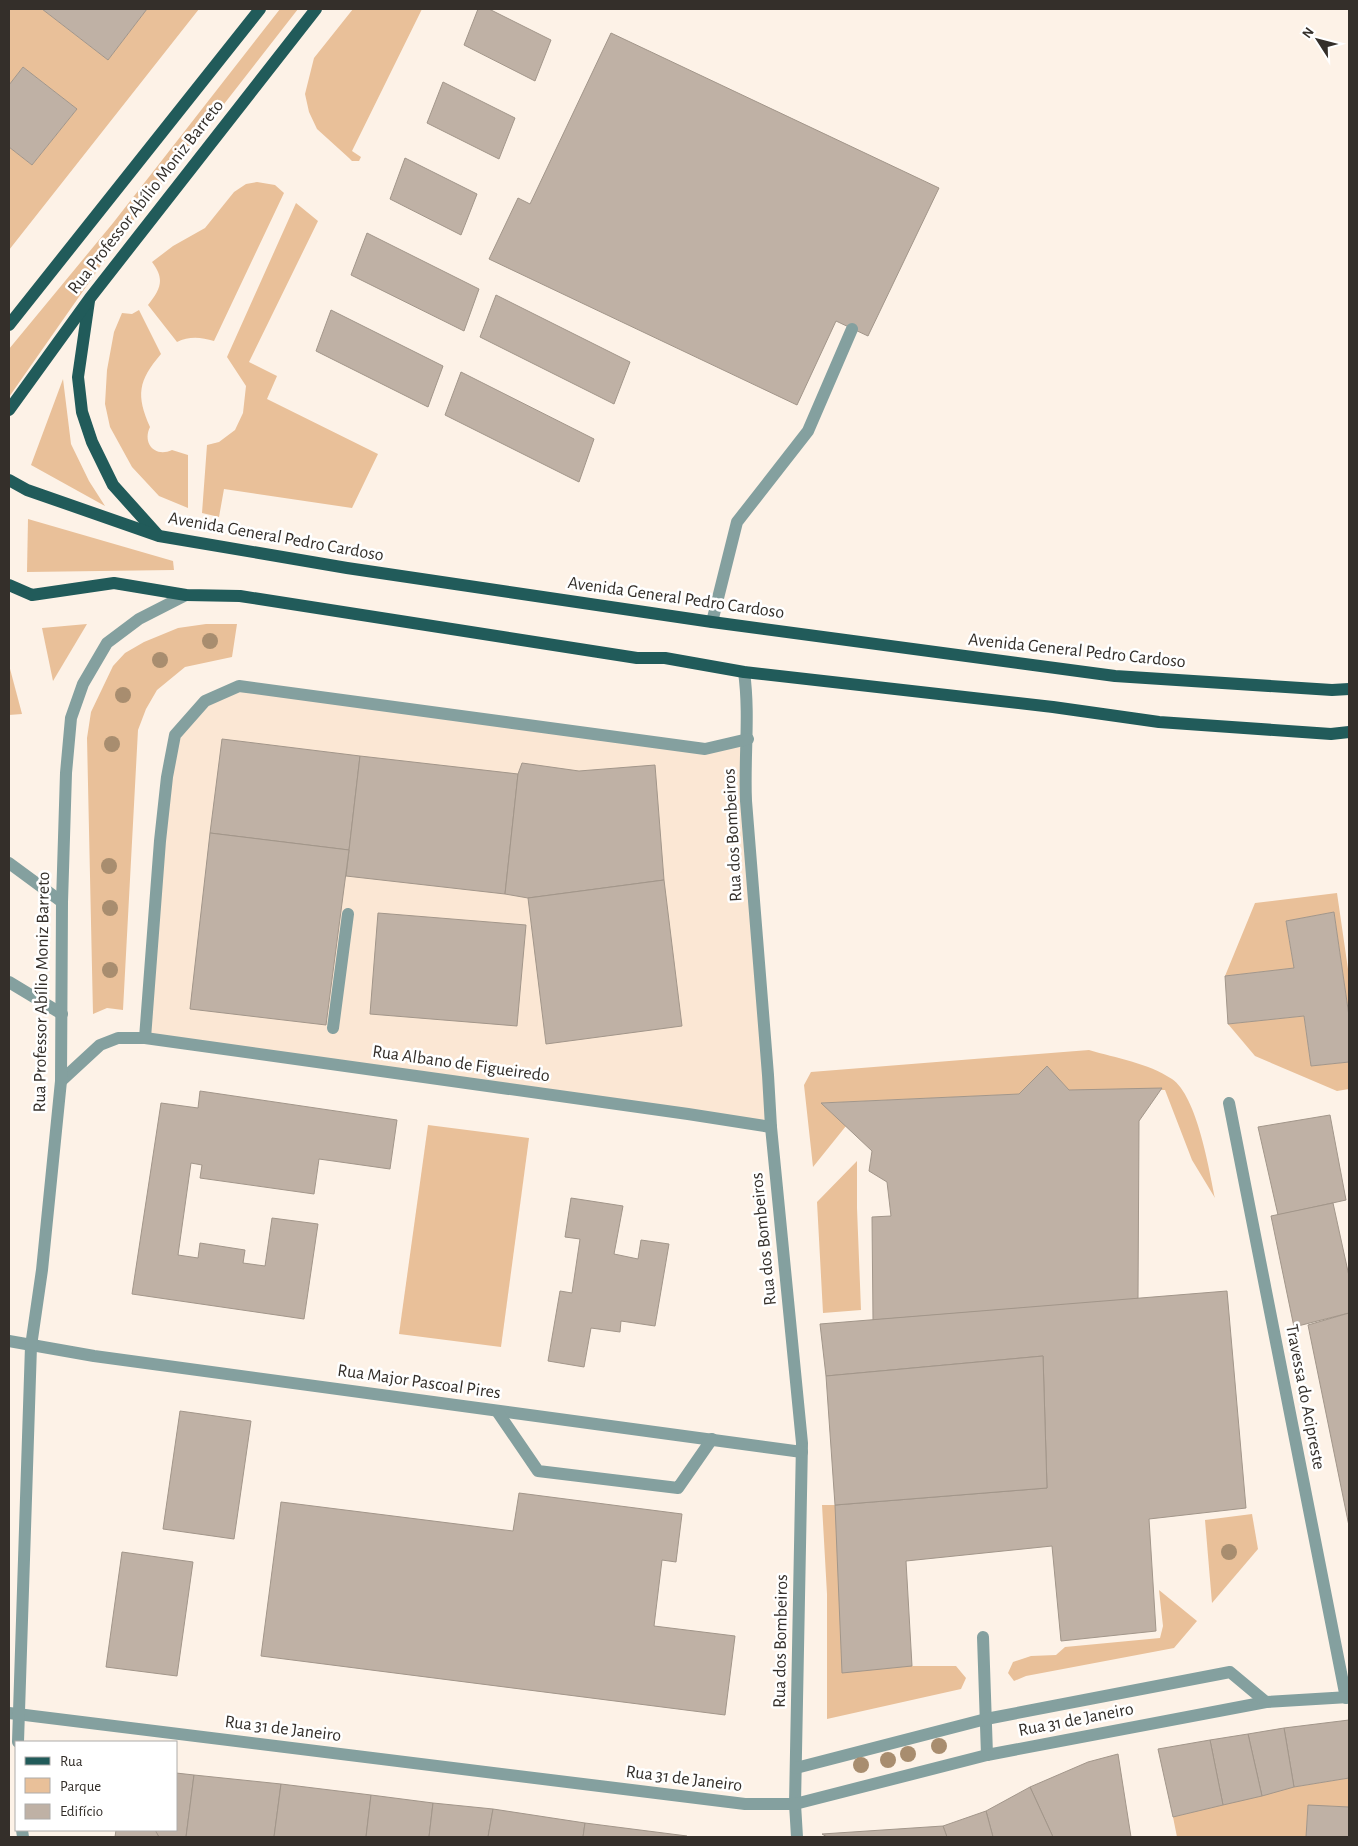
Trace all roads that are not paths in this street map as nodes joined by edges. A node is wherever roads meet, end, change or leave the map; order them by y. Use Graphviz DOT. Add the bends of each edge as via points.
graph roads {
  1 [pos="260,9"];
  2 [pos="316,9"];
  3 [pos="90,298"];
  4 [pos="9,325"];
  5 [pos="852,329"];
  6 [pos="9,410"];
  7 [pos="9,480"];
  8 [pos="159,536"];
  9 [pos="9,585"];
  10 [pos="186,595"];
  11 [pos="712,622"];
  12 [pos="744,672"];
  13 [pos="1349,689"];
  14 [pos="1349,732"];
  15 [pos="748,739"];
  16 [pos="9,863"];
  17 [pos="62,902"];
  18 [pos="348,914"];
  19 [pos="9,982"];
  20 [pos="62,1014"];
  21 [pos="333,1028"];
  22 [pos="145,1038"];
  23 [pos="61,1080"];
  24 [pos="1229,1103"];
  25 [pos="771,1127"];
  26 [pos="9,1341"];
  27 [pos="31,1346"];
  28 [pos="498,1410"];
  29 [pos="712,1440"];
  30 [pos="802,1452"];
  31 [pos="983,1637"];
  32 [pos="1348,1698"];
  33 [pos="1266,1702"];
  34 [pos="13,1714"];
  35 [pos="986,1719"];
  36 [pos="18,1741"];
  37 [pos="987,1755"];
  38 [pos="796,1768"];
  39 [pos="795,1804"];
  40 [pos="797,1837"];
  1 -- 4 [label="main road, Rua Professor Abílio Moniz Barreto"];
  2 -- 3 [label="main road, Rua Professor Abílio Moniz Barreto"];
  3 -- 6 [label="main road, Rua Professor Abílio Moniz Barreto"];
  3 -- 8 [label="main road" via="78,377 82,412 92,442 113,484"];
  5 -- 11 [label="street" via="808,431 736,522"];
  7 -- 8 [label="main road, Avenida General Pedro Cardoso" via="27,490"];
  8 -- 11 [label="main road, Avenida General Pedro Cardoso" via="347,568"];
  9 -- 10 [label="main road" via="32,595 114,583"];
  10 -- 12 [label="main road" via="240,596"];
  10 -- 17 [label="street, Rua Professor Abílio Moniz Barreto" via="139,619 107,643 82,684 71,718"];
  11 -- 13 [label="main road, Avenida General Pedro Cardoso" via="1115,676"];
  12 -- 14 [label="main road" via="1159,722 1331,734"];
  12 -- 15 [label="street, Rua dos Bombeiros"];
  15 -- 22 [label="street" via="705,749 239,686 206,701 175,735 167,777"];
  15 -- 25 [label="street, Rua dos Bombeiros" via="745,777"];
  16 -- 17 [label="street"];
  17 -- 20 [label="street, Rua Professor Abílio Moniz Barreto"];
  18 -- 21 [label="street"];
  19 -- 20 [label="street"];
  20 -- 23 [label="street, Rua Professor Abílio Moniz Barreto"];
  22 -- 23 [label="street, Rua Albano de Figueiredo" via="118,1038 100,1046"];
  22 -- 25 [label="street, Rua Albano de Figueiredo"];
  23 -- 27 [label="street, Rua Professor Abílio Moniz Barreto"];
  24 -- 32 [label="street, Travessa do Acipreste"];
  25 -- 30 [label="street, Rua dos Bombeiros"];
  26 -- 27 [label="street, Rua Major Pascoal Pires"];
  27 -- 28 [label="street, Rua Major Pascoal Pires"];
  27 -- 34 [label="street, Rua Professor Abílio Moniz Barreto"];
  28 -- 29 [label="street, Rua Major Pascoal Pires"];
  28 -- 29 [label="street" via="538,1471 678,1488"];
  29 -- 30 [label="street, Rua Major Pascoal Pires"];
  30 -- 38 [label="street, Rua dos Bombeiros"];
  31 -- 35 [label="street"];
  32 -- 33 [label="street, Rua 31 de Janeiro"];
  33 -- 35 [label="street" via="1230,1672"];
  33 -- 37 [label="street, Rua 31 de Janeiro"];
  34 -- 36 [label="street, Rua Professor Abílio Moniz Barreto"];
  34 -- 39 [label="street, Rua 31 de Janeiro" via="739,1804"];
  35 -- 37 [label="street"];
  35 -- 38 [label="street"];
  37 -- 39 [label="street, Rua 31 de Janeiro"];
  38 -- 39 [label="street, Rua dos Bombeiros"];
  39 -- 40 [label="street, Rua dos Bombeiros"];
}
